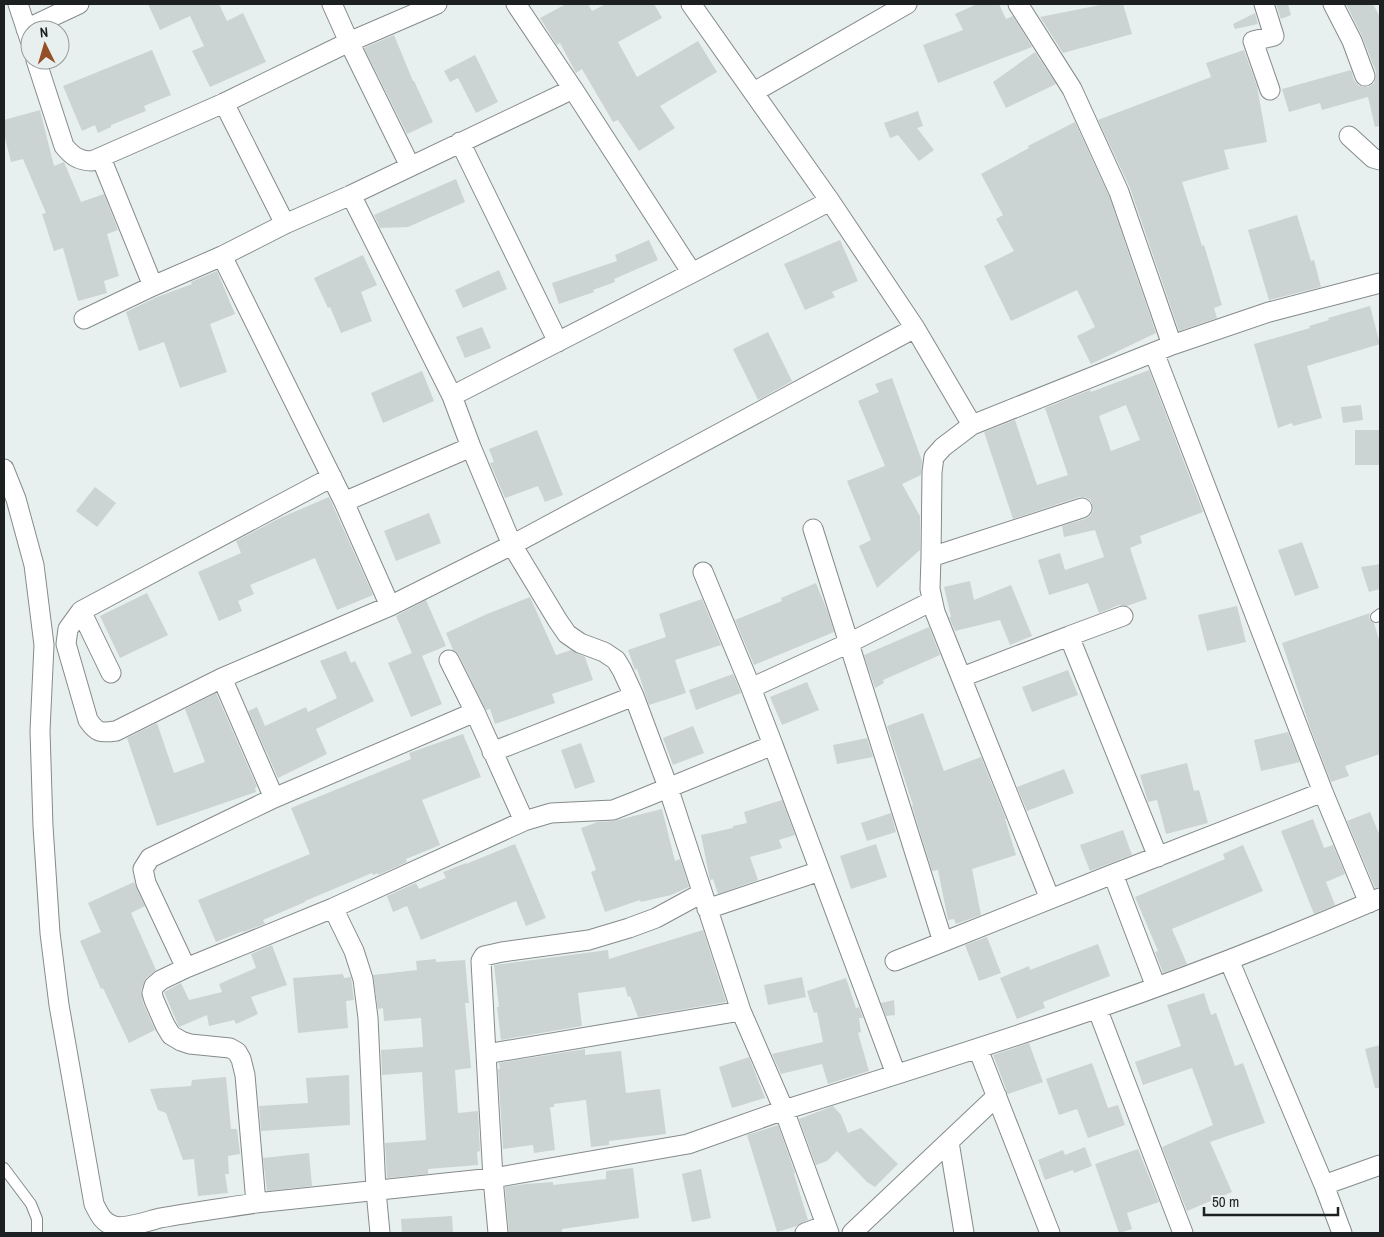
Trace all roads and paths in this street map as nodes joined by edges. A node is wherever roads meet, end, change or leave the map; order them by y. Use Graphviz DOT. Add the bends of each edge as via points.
graph roads {
  1 [pos="18,4"];
  2 [pos="79,4"];
  3 [pos="332,4"];
  4 [pos="437,4"];
  5 [pos="516,4"];
  6 [pos="691,4"];
  7 [pos="908,4"];
  8 [pos="1018,4"];
  9 [pos="1264,4"];
  10 [pos="1333,4"];
  11 [pos="23,20"];
  12 [pos="53,20"];
  13 [pos="349,42"];
  14 [pos="39,70"];
  15 [pos="1365,76"];
  16 [pos="573,89"];
  17 [pos="1270,90"];
  18 [pos="754,92"];
  19 [pos="224,102"];
  20 [pos="1349,136"];
  21 [pos="460,142"];
  22 [pos="101,158"];
  23 [pos="1380,160"];
  24 [pos="410,166"];
  25 [pos="351,195"];
  26 [pos="830,201"];
  27 [pos="285,224"];
  28 [pos="222,256"];
  29 [pos="692,273"];
  30 [pos="1380,283"];
  31 [pos="153,286"];
  32 [pos="84,319"];
  33 [pos="915,328"];
  34 [pos="558,342"];
  35 [pos="1172,345"];
  36 [pos="1154,352"];
  37 [pos="452,396"];
  38 [pos="972,425"];
  39 [pos="471,447"];
  40 [pos="4,468"];
  41 [pos="332,477"];
  42 [pos="344,502"];
  43 [pos="1082,508"];
  44 [pos="813,529"];
  45 [pos="512,545"];
  46 [pos="931,557"];
  47 [pos="703,572"];
  48 [pos="932,601"];
  49 [pos="390,606"];
  50 [pos="81,611"];
  51 [pos="1123,616"];
  52 [pos="1069,636"];
  53 [pos="848,643"];
  54 [pos="449,660"];
  55 [pos="111,674"];
  56 [pos="962,677"];
  57 [pos="222,678"];
  58 [pos="751,688"];
  59 [pos="634,696"];
  60 [pos="475,712"];
  61 [pos="772,745"];
  62 [pos="492,752"];
  63 [pos="668,787"];
  64 [pos="1323,792"];
  65 [pos="274,798"];
  66 [pos="524,821"];
  67 [pos="1158,857"];
  68 [pos="820,871"];
  69 [pos="1113,874"];
  70 [pos="1050,899"];
  71 [pos="705,901"];
  72 [pos="1374,901"];
  73 [pos="333,908"];
  74 [pos="943,942"];
  75 [pos="1229,960"];
  76 [pos="895,961"];
  77 [pos="186,968"];
  78 [pos="1156,987"];
  79 [pos="1097,1008"];
  80 [pos="741,1011"];
  81 [pos="978,1049"];
  82 [pos="486,1054"];
  83 [pos="896,1074"];
  84 [pos="997,1096"];
  85 [pos="784,1110"];
  86 [pos="949,1142"];
  87 [pos="1380,1165"];
  88 [pos="4,1168"];
  89 [pos="493,1178"];
  90 [pos="1324,1185"];
  91 [pos="376,1190"];
  92 [pos="256,1203"];
  93 [pos="828,1229"];
  94 [pos="37,1233"];
  95 [pos="380,1233"];
  96 [pos="498,1233"];
  97 [pos="804,1233"];
  98 [pos="852,1233"];
  99 [pos="964,1233"];
  100 [pos="1050,1233"];
  101 [pos="1183,1233"];
  102 [pos="1342,1233"];
  1 -- 11 [label="street"];
  2 -- 12 [label="street"];
  3 -- 13 [label="street"];
  4 -- 13 [label="street"];
  5 -- 16 [label="street"];
  6 -- 18 [label="street"];
  7 -- 18 [label="street"];
  8 -- 35 [label="street" via="1072,89 1119,192"];
  9 -- 17 [label="street" via="1274,36 1253,41"];
  10 -- 15 [label="street"];
  13 -- 19 [label="street"];
  13 -- 24 [label="street"];
  14 -- 22 [label="street" via="64,146 82,161"];
  16 -- 21 [label="street"];
  16 -- 29 [label="street"];
  18 -- 26 [label="street"];
  19 -- 22 [label="street"];
  19 -- 27 [label="street"];
  20 -- 23 [label="street" via="1373,158"];
  21 -- 24 [label="street"];
  21 -- 34 [label="street"];
  22 -- 31 [label="street"];
  24 -- 25 [label="street"];
  25 -- 27 [label="street"];
  25 -- 37 [label="street"];
  26 -- 29 [label="street"];
  26 -- 33 [label="street"];
  27 -- 28 [label="street"];
  28 -- 31 [label="street"];
  28 -- 41 [label="street"];
  29 -- 34 [label="street"];
  30 -- 35 [label="street" via="1269,312"];
  31 -- 32 [label="street"];
  33 -- 38 [label="street"];
  33 -- 45 [label="street"];
  34 -- 37 [label="street"];
  35 -- 36 [label="street"];
  36 -- 38 [label="street"];
  36 -- 64 [label="street"];
  37 -- 39 [label="street"];
  38 -- 46 [label="street" via="934,457"];
  39 -- 42 [label="street"];
  39 -- 45 [label="street"];
  40 -- 92 [label="street" via="34,565 44,645 40,731 50,933 59,1005 94,1204 100,1216 116,1227"];
  41 -- 42 [label="street"];
  41 -- 50 [label="street"];
  42 -- 49 [label="street"];
  43 -- 46 [label="street"];
  44 -- 53 [label="street"];
  45 -- 49 [label="street"];
  45 -- 59 [label="street" via="567,634 616,660"];
  46 -- 48 [label="street"];
  47 -- 58 [label="street"];
  48 -- 53 [label="street"];
  48 -- 56 [label="street"];
  49 -- 57 [label="street"];
  50 -- 55 [label="street"];
  50 -- 57 [label="street" via="68,630 66,644 88,720 95,730 116,731"];
  51 -- 52 [label="street"];
  52 -- 56 [label="street"];
  52 -- 67 [label="street"];
  53 -- 58 [label="street"];
  53 -- 74 [label="street"];
  54 -- 60 [label="street"];
  56 -- 70 [label="street"];
  57 -- 65 [label="street"];
  58 -- 61 [label="street"];
  59 -- 62 [label="street"];
  59 -- 63 [label="street"];
  60 -- 62 [label="street"];
  60 -- 65 [label="street"];
  61 -- 63 [label="street"];
  61 -- 68 [label="street"];
  62 -- 66 [label="street"];
  63 -- 66 [label="street" via="613,810 551,812"];
  63 -- 71 [label="street"];
  64 -- 67 [label="street"];
  64 -- 72 [label="street"];
  65 -- 77 [label="street" via="150,858 143,869 146,884"];
  66 -- 73 [label="street"];
  67 -- 69 [label="street"];
  68 -- 71 [label="street"];
  68 -- 83 [label="street"];
  69 -- 70 [label="street"];
  69 -- 78 [label="street"];
  70 -- 74 [label="street"];
  71 -- 80 [label="street"];
  71 -- 82 [label="street" via="589,940 484,956 481,961"];
  72 -- 75 [label="street"];
  73 -- 77 [label="street"];
  73 -- 91 [label="street" via="354,951 363,979 368,1018"];
  74 -- 76 [label="street"];
  75 -- 78 [label="street"];
  75 -- 90 [label="street"];
  77 -- 92 [label="street" via="154,986 154,1000 171,1035 190,1044 230,1048 237,1052 245,1074"];
  78 -- 79 [label="street"];
  79 -- 81 [label="street"];
  79 -- 101 [label="street"];
  80 -- 82 [label="street"];
  80 -- 85 [label="street"];
  81 -- 83 [label="street"];
  81 -- 84 [label="street"];
  82 -- 89 [label="street"];
  83 -- 85 [label="street"];
  84 -- 86 [label="street"];
  84 -- 100 [label="street"];
  85 -- 89 [label="street" via="688,1144"];
  85 -- 93 [label="street"];
  86 -- 98 [label="street"];
  86 -- 99 [label="street"];
  87 -- 90 [label="street"];
  88 -- 94 [label="lane" via="31,1204 37,1219"];
  89 -- 91 [label="street"];
  89 -- 96 [label="street"];
  90 -- 102 [label="street"];
  91 -- 92 [label="street"];
  91 -- 95 [label="street"];
  93 -- 97 [label="street"];
}
